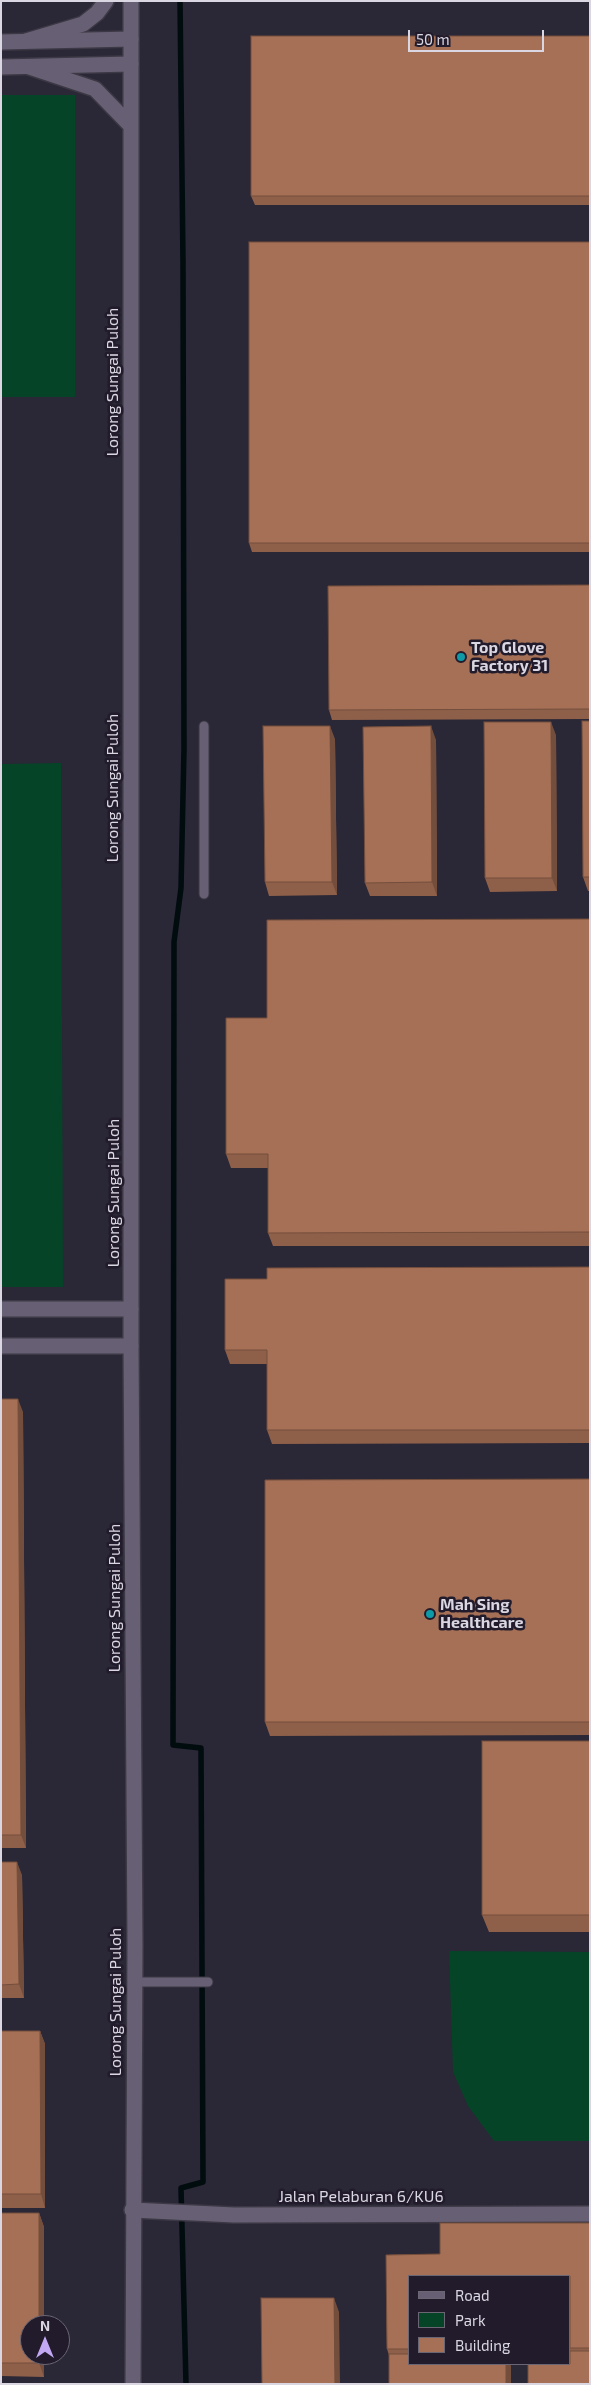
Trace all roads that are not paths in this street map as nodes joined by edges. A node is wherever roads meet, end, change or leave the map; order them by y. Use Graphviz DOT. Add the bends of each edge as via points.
graph roads {
  1 [pos="106,1"];
  2 [pos="131,1"];
  3 [pos="131,39"];
  4 [pos="26,41"];
  5 [pos="1,42"];
  6 [pos="131,64"];
  7 [pos="29,67"];
  8 [pos="1,68"];
  9 [pos="131,126"];
  10 [pos="204,726"];
  11 [pos="204,894"];
  12 [pos="132,1309"];
  13 [pos="1,1310"];
  14 [pos="1,1346"];
  15 [pos="132,1346"];
  16 [pos="134,1982"];
  17 [pos="208,1982"];
  18 [pos="132,2210"];
  19 [pos="590,2214"];
  20 [pos="132,2384"];
  1 -- 4 [label="street" via="97,14 82,24"];
  2 -- 3 [label="street, Lorong Sungai Puloh"];
  3 -- 4 [label="street"];
  3 -- 6 [label="street, Lorong Sungai Puloh"];
  4 -- 5 [label="street"];
  6 -- 7 [label="street"];
  6 -- 9 [label="street, Lorong Sungai Puloh"];
  7 -- 8 [label="street"];
  7 -- 9 [label="street" via="95,89"];
  9 -- 12 [label="street, Lorong Sungai Puloh"];
  10 -- 11 [label="lane"];
  12 -- 13 [label="street"];
  12 -- 15 [label="street, Lorong Sungai Puloh"];
  14 -- 15 [label="street"];
  15 -- 16 [label="street, Lorong Sungai Puloh"];
  16 -- 17 [label="lane"];
  16 -- 18 [label="street, Lorong Sungai Puloh"];
  18 -- 19 [label="street, Jalan Pelaburan 6/KU6"];
  18 -- 20 [label="street, Lorong Sungai Puloh"];
}
